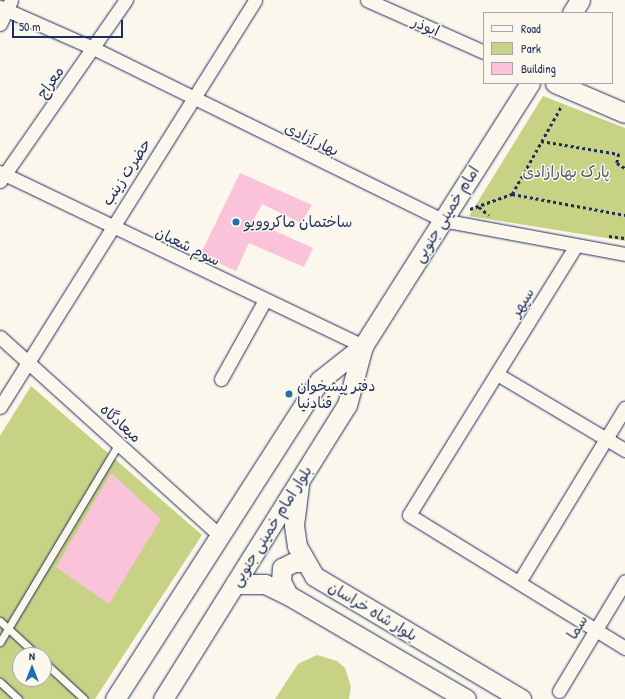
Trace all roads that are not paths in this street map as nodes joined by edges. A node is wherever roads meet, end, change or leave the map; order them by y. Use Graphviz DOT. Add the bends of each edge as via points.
graph roads {
  1 [pos="126,0"];
  2 [pos="255,0"];
  3 [pos="367,0"];
  4 [pos="580,0"];
  5 [pos="6,5"];
  6 [pos="573,12"];
  7 [pos="0,24"];
  8 [pos="92,48"];
  9 [pos="483,52"];
  10 [pos="529,84"];
  11 [pos="557,84"];
  12 [pos="192,98"];
  13 [pos="625,113"];
  14 [pos="2,176"];
  15 [pos="442,220"];
  16 [pos="110,226"];
  17 [pos="575,247"];
  18 [pos="625,254"];
  19 [pos="265,300"];
  20 [pos="0,336"];
  21 [pos="363,346"];
  22 [pos="28,363"];
  23 [pos="497,374"];
  24 [pos="221,379"];
  25 [pos="0,407"];
  26 [pos="625,408"];
  27 [pos="608,439"];
  28 [pos="119,443"];
  29 [pos="625,450"];
  30 [pos="300,479"];
  31 [pos="219,535"];
  32 [pos="304,562"];
  33 [pos="625,581"];
  34 [pos="519,582"];
  35 [pos="235,584"];
  36 [pos="288,596"];
  37 [pos="0,621"];
  38 [pos="8,628"];
  39 [pos="595,628"];
  40 [pos="0,642"];
  41 [pos="28,647"];
  42 [pos="625,648"];
  43 [pos="52,669"];
  44 [pos="0,682"];
  45 [pos="559,690"];
  46 [pos="18,699"];
  47 [pos="84,699"];
  48 [pos="115,699"];
  49 [pos="163,699"];
  50 [pos="466,699"];
  51 [pos="520,699"];
  1 -- 8 [label="street, معراج"];
  2 -- 12 [label="street, حضرت زینب"];
  3 -- 9 [label="street, ابوذر"];
  4 -- 6 [label="main road"];
  5 -- 7 [label="street"];
  5 -- 8 [label="street, بهار آزادی"];
  8 -- 12 [label="street, بهار آزادی"];
  8 -- 14 [label="street, معراج"];
  10 -- 15 [label="main road, امام خمینی جنوبی"];
  11 -- 13 [label="main road"];
  12 -- 15 [label="street, بهار آزادی"];
  12 -- 16 [label="street, حضرت زینب"];
  14 -- 16 [label="street, سوم شعبان"];
  15 -- 17 [label="street, بهار آزادی"];
  15 -- 21 [label="main road, امام خمینی جنوبی"];
  16 -- 19 [label="street, سوم شعبان"];
  16 -- 22 [label="street, حضرت زینب"];
  17 -- 18 [label="street, بهار آزادی"];
  17 -- 23 [label="street, سپهر"];
  19 -- 21 [label="street, سوم شعبان"];
  19 -- 24 [label="street"];
  20 -- 22 [label="street, میعادگاه"];
  21 -- 30 [label="main road, بلوار امام خمینی جنوبی" via="354,389 347,405"];
  21 -- 31 [label="main road" via="320,380"];
  22 -- 25 [label="street, حضرت زینب"];
  22 -- 28 [label="street, میعادگاه"];
  23 -- 27 [label="street"];
  23 -- 34 [label="street, سپهر" via="409,515"];
  26 -- 27 [label="street"];
  27 -- 29 [label="street"];
  27 -- 34 [label="street"];
  28 -- 31 [label="street, میعادگاه"];
  28 -- 38 [label="lane"];
  30 -- 32 [label="main road, بلوار شاه خراسان" via="294,525"];
  30 -- 35 [label="main road, بلوار امام خمینی جنوبی"];
  31 -- 48 [label="main road"];
  32 -- 36 [label="main road" via="294,562 282,568 281,581"];
  32 -- 51 [label="main road, بلوار شاه خراسان" via="314,576"];
  33 -- 39 [label="street, سما"];
  34 -- 39 [label="street"];
  35 -- 36 [label="main road, بلوار شاه خراسان" via="265,584"];
  35 -- 49 [label="main road, بلوار امام خمینی جنوبی"];
  36 -- 50 [label="main road, بلوار شاه خراسان"];
  37 -- 38 [label="lane"];
  38 -- 40 [label="lane"];
  38 -- 41 [label="lane"];
  39 -- 42 [label="street"];
  39 -- 45 [label="street, سما"];
  43 -- 47 [label="lane"];
  44 -- 46 [label="lane"];
}
